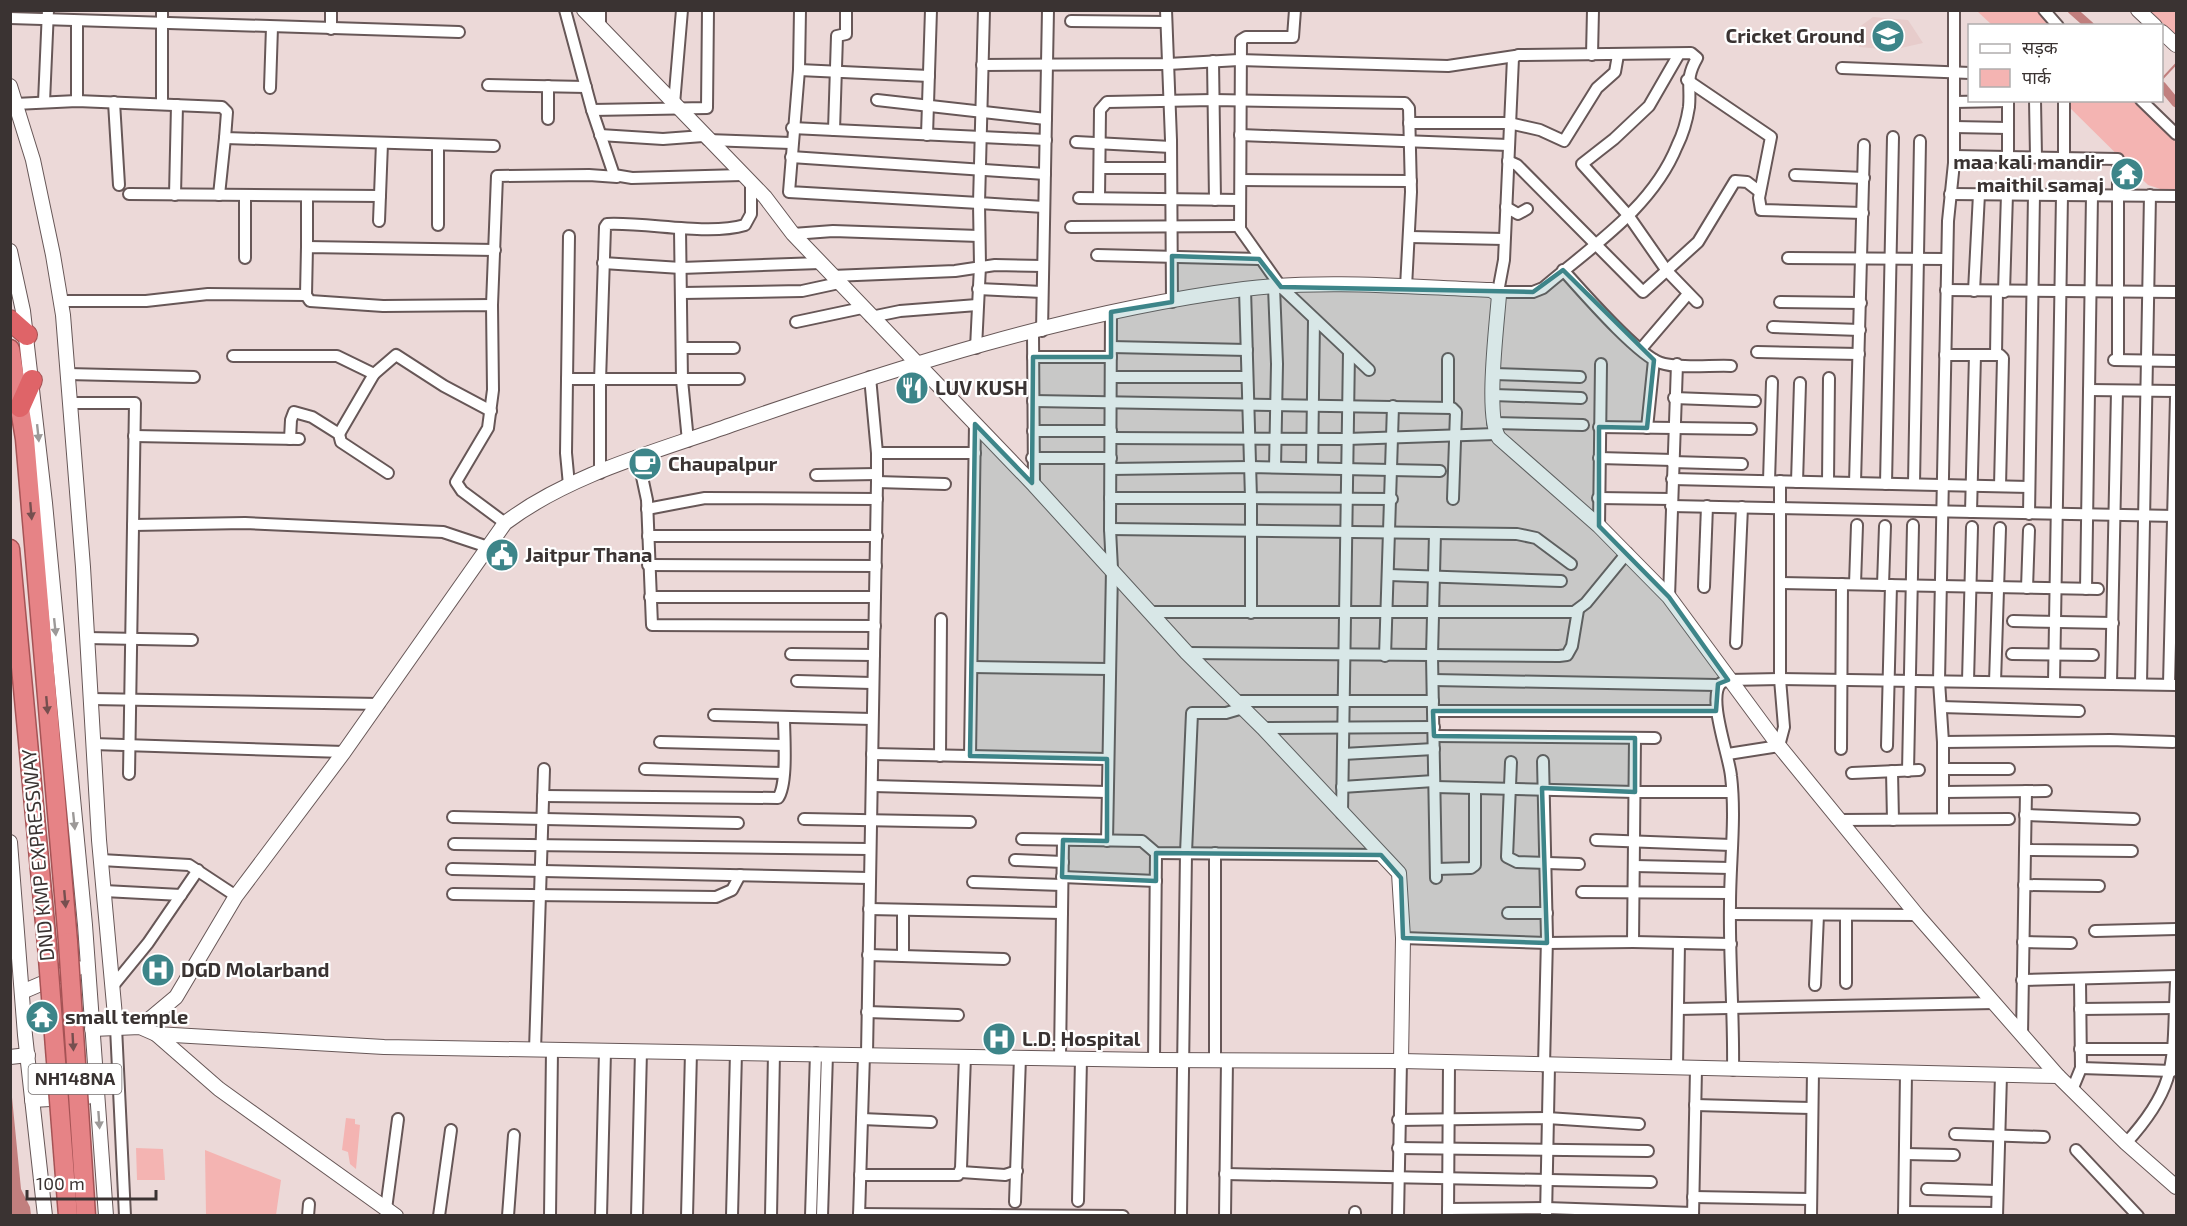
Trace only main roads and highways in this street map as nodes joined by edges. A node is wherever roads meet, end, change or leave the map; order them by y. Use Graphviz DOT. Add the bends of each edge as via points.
graph roads {
  1 [pos="10,320"];
  2 [pos="27,335"];
  3 [pos="10,349"];
  4 [pos="32,380"];
  5 [pos="20,406"];
  6 [pos="10,549"];
  7 [pos="68,1215"];
  8 [pos="86,1215"];
  1 -- 2 [label="highway"];
  3 -- 5 [label="highway, DND KMP EXPRESSWAY / NH148NA"];
  4 -- 5 [label="highway"];
  5 -- 8 [label="highway, DND KMP EXPRESSWAY / NH148NA, one-way, bridge" via="69,942"];
  6 -- 7 [label="highway, DND KMP EXPRESSWAY / NH148NA, bridge"];
}
